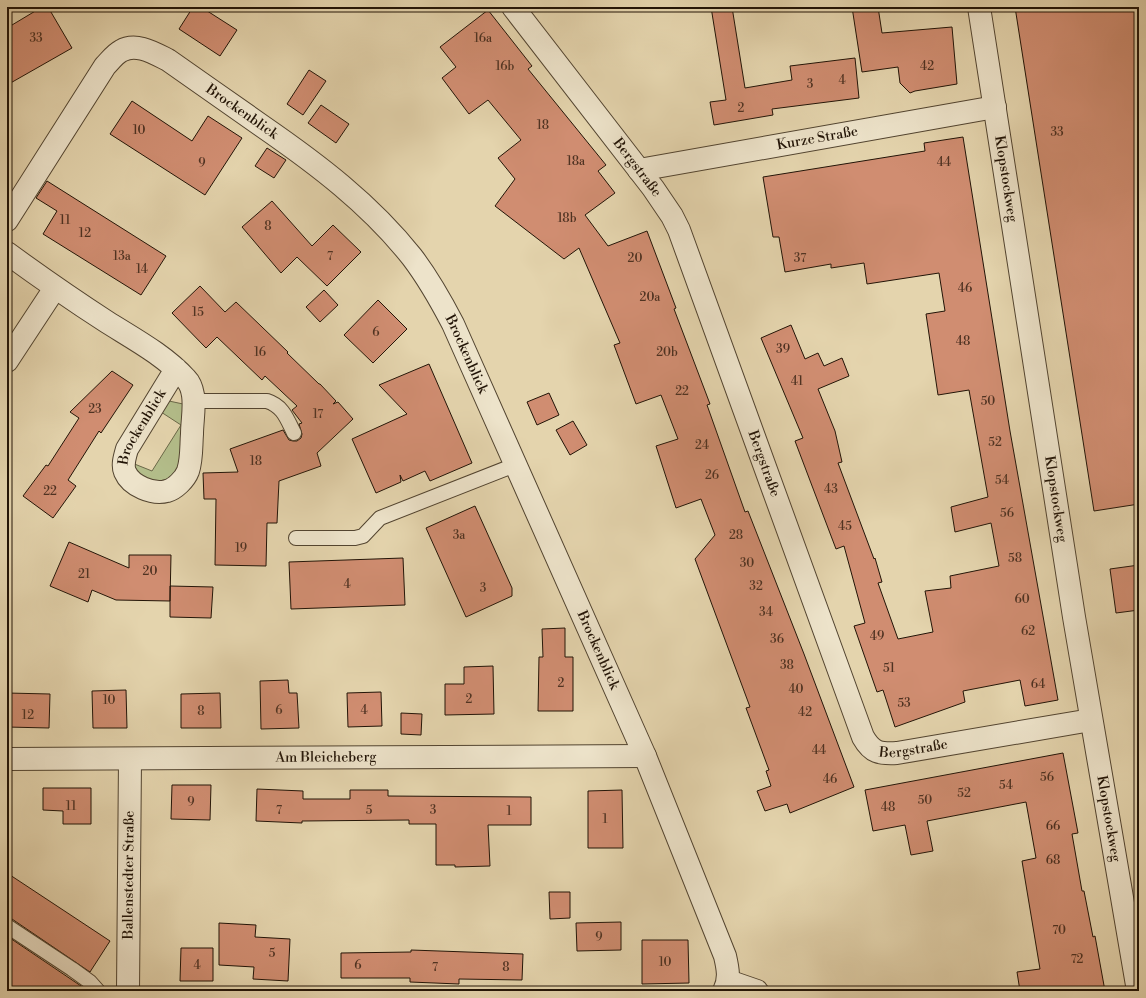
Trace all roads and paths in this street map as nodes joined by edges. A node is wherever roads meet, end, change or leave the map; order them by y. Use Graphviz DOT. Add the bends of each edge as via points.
graph roads {
  1 [pos="513,7"];
  2 [pos="979,7"];
  3 [pos="995,106"];
  4 [pos="639,170"];
  5 [pos="7,220"];
  6 [pos="7,253"];
  7 [pos="55,288"];
  8 [pos="7,361"];
  9 [pos="176,369"];
  10 [pos="194,401"];
  11 [pos="294,434"];
  12 [pos="515,465"];
  13 [pos="296,538"];
  14 [pos="1091,720"];
  15 [pos="645,756"];
  16 [pos="7,759"];
  17 [pos="130,759"];
  18 [pos="7,926"];
  19 [pos="726,986"];
  20 [pos="98,991"];
  21 [pos="128,991"];
  22 [pos="757,991"];
  23 [pos="1138,991"];
  1 -- 4 [label="street, Bergstraße"];
  2 -- 3 [label="street, Klopstockweg"];
  3 -- 4 [label="street, Kurze Straße"];
  3 -- 14 [label="street, Klopstockweg"];
  4 -- 14 [label="street, Bergstraße" via="664,203 679,230 867,744 881,753 897,753"];
  5 -- 12 [label="street, Brockenblick" via="105,66 121,51 132,48 148,50 168,60 325,171 358,200 412,257 447,311"];
  6 -- 7 [label="street, Brockenblick"];
  7 -- 8 [label="street"];
  7 -- 9 [label="street, Brockenblick"];
  9 -- 10 [label="street, Brockenblick" via="190,384"];
  9 -- 10 [label="street, Brockenblick" via="127,448 125,472 139,486 152,491 167,491 185,476 190,458"];
  10 -- 11 [label="lane" via="271,402 283,411"];
  12 -- 13 [label="lane" via="380,518 363,536"];
  12 -- 15 [label="street, Brockenblick"];
  14 -- 23 [label="street, Klopstockweg"];
  15 -- 17 [label="street, Am Bleicheberg"];
  15 -- 19 [label="street, Brockenblick" via="725,956 728,968"];
  16 -- 17 [label="street, Am Bleicheberg"];
  17 -- 21 [label="street, Ballenstedter Straße"];
  18 -- 20 [label="lane" via="72,969"];
  19 -- 22 [label="street"];
}
